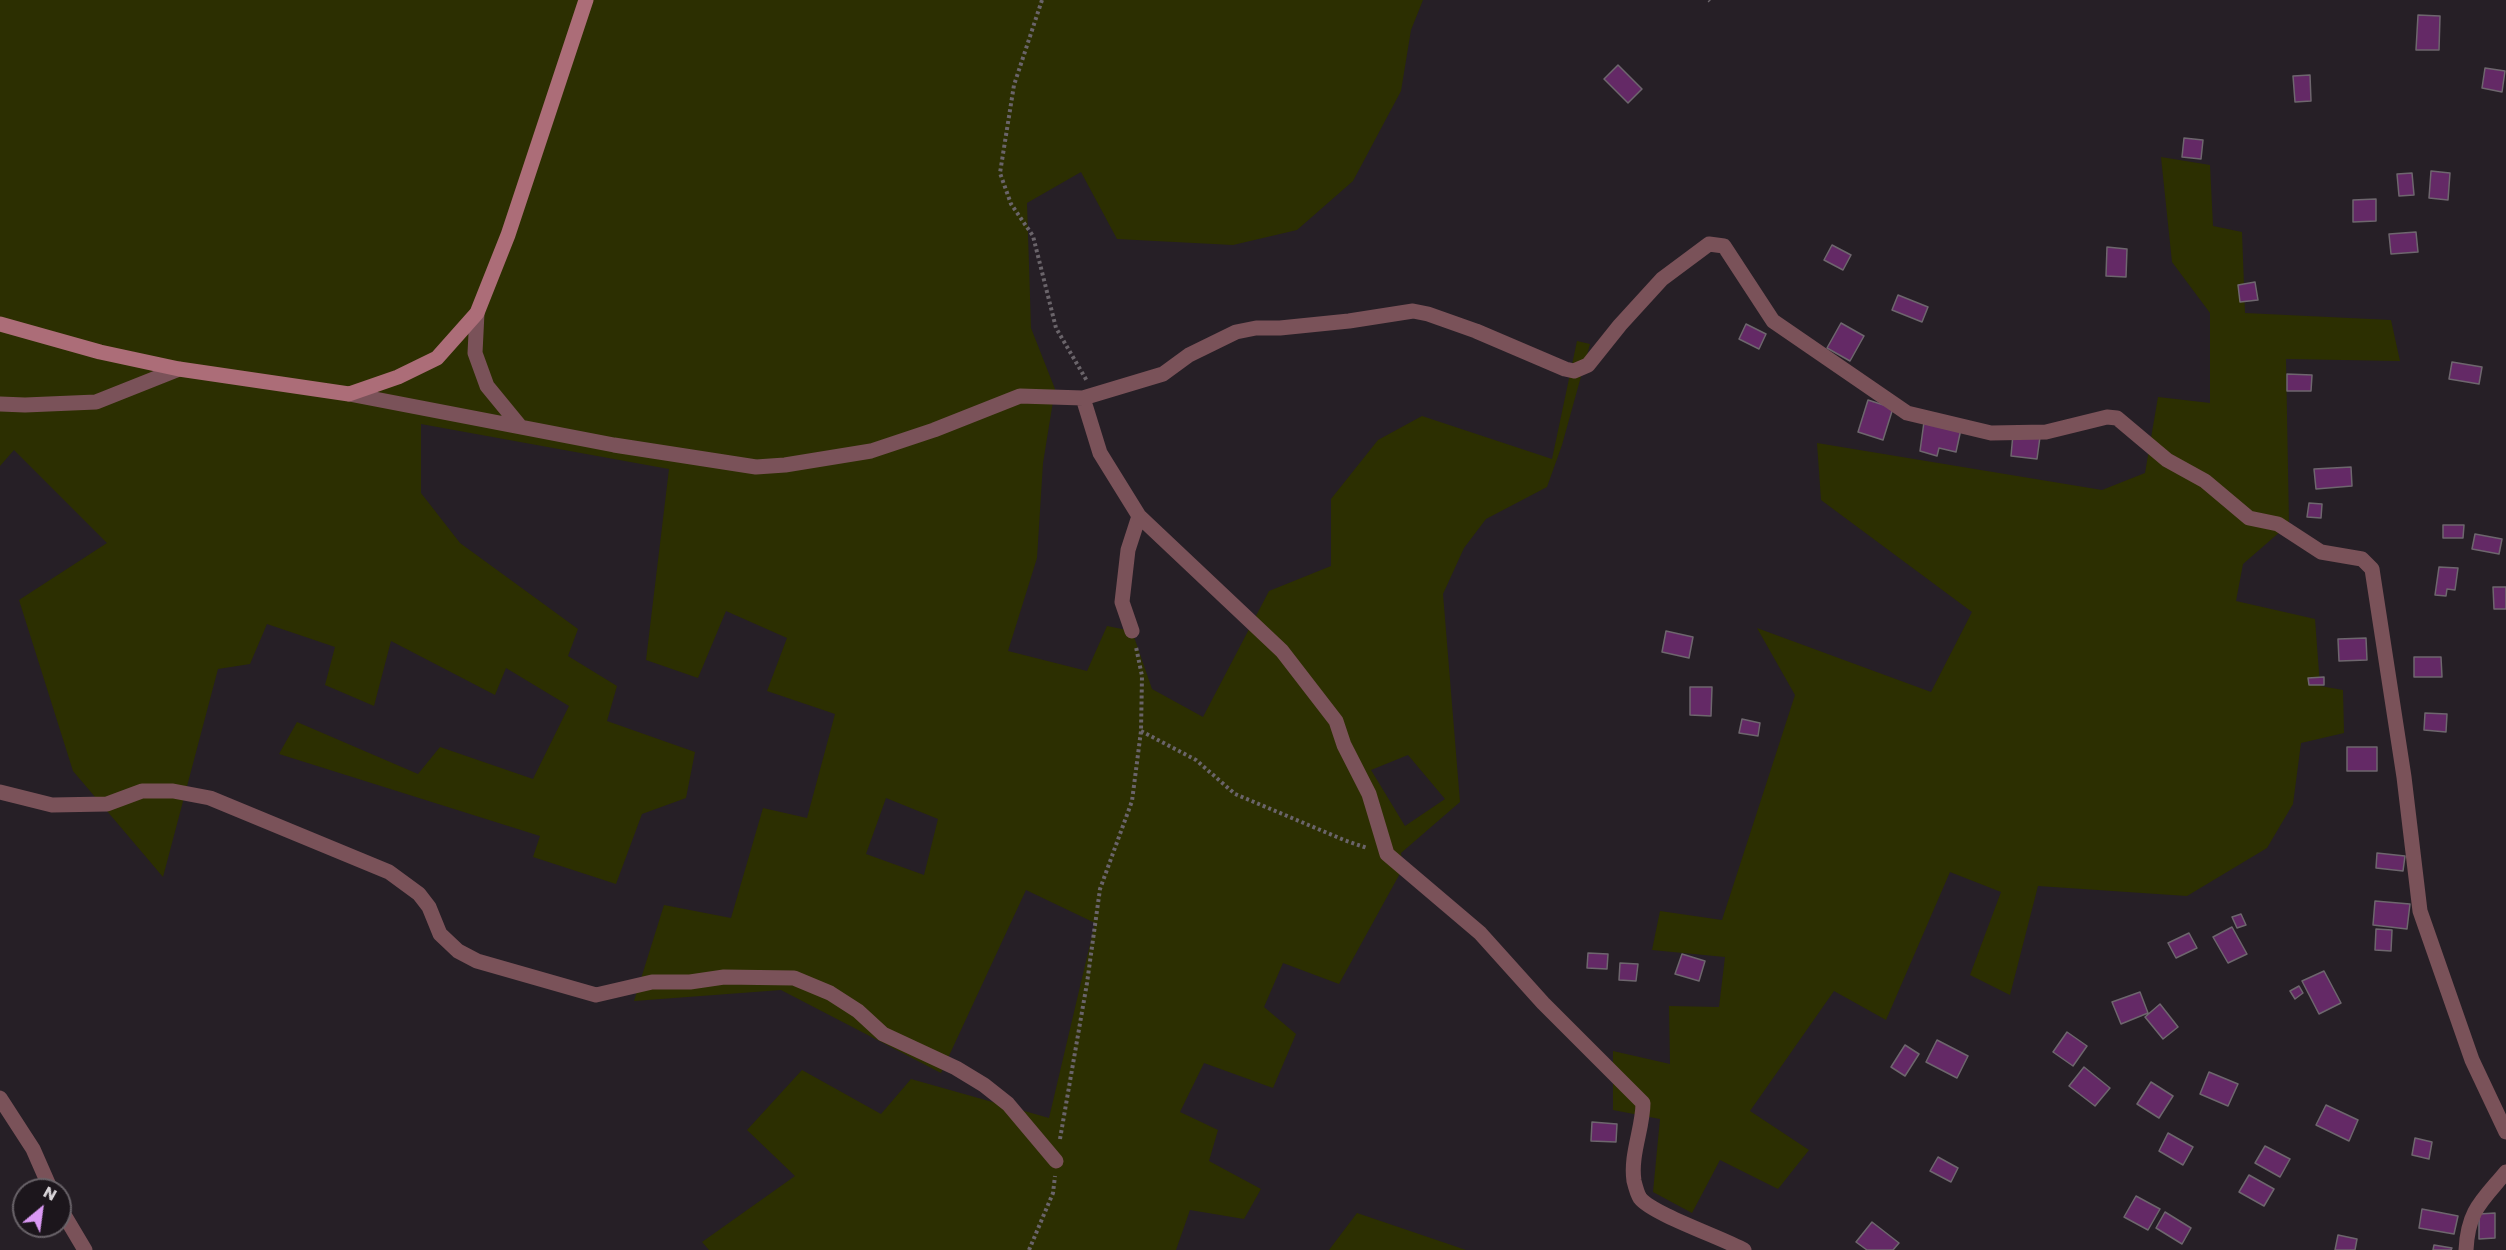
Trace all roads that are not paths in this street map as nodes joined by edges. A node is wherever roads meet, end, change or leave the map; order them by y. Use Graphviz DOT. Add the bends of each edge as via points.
graph roads {
  1 [pos="586,0"];
  2 [pos="477,313"];
  3 [pos="0,324"];
  4 [pos="179,369"];
  5 [pos="349,394"];
  6 [pos="1089,397"];
  7 [pos="0,404"];
  8 [pos="519,425"];
  9 [pos="1139,516"];
  10 [pos="1132,631"];
  11 [pos="0,792"];
  12 [pos="0,1098"];
  13 [pos="2506,1132"];
  14 [pos="1056,1161"];
  15 [pos="2506,1172"];
  16 [pos="46,1178"];
  17 [pos="72,1228"];
  18 [pos="85,1250"];
  19 [pos="1744,1250"];
  20 [pos="2466,1250"];
  1 -- 2 [label="street" via="508,235"];
  2 -- 5 [label="street" via="437,358"];
  2 -- 8 [label="street" via="475,353 487,386"];
  3 -- 4 [label="street"];
  4 -- 5 [label="street"];
  4 -- 7 [label="street" via="96,402"];
  5 -- 8 [label="street"];
  6 -- 8 [label="street" via="1020,396 871,451 756,467 614,445"];
  6 -- 9 [label="street" via="1100,453"];
  6 -- 13 [label="street" via="1163,374 1189,355 1236,332 1406,311 1428,314 1476,331 1574,371 1588,365 1662,279 1709,244 1728,250 1773,321 1907,413 1991,433 2046,432 2117,418 2167,460 2205,481 2249,518 2278,524 2321,552 2361,559 2372,568 2420,911 2472,1060"];
  9 -- 10 [label="street" via="1128,550 1122,602"];
  9 -- 19 [label="street" via="1282,651 1336,721 1369,795 1387,854 1480,933 1643,1103 1634,1180 1640,1198 1658,1211"];
  11 -- 14 [label="street" via="52,805 107,804 142,791 173,791 210,798 389,872 419,894 440,934 458,951 477,961 596,995 652,982 690,982 724,976 794,978 830,993 883,1034 984,1085 1008,1104"];
  12 -- 16 [label="street" via="33,1149"];
  15 -- 20 [label="street" via="2476,1207 2467,1228"];
  17 -- 18 [label="street"];
}
